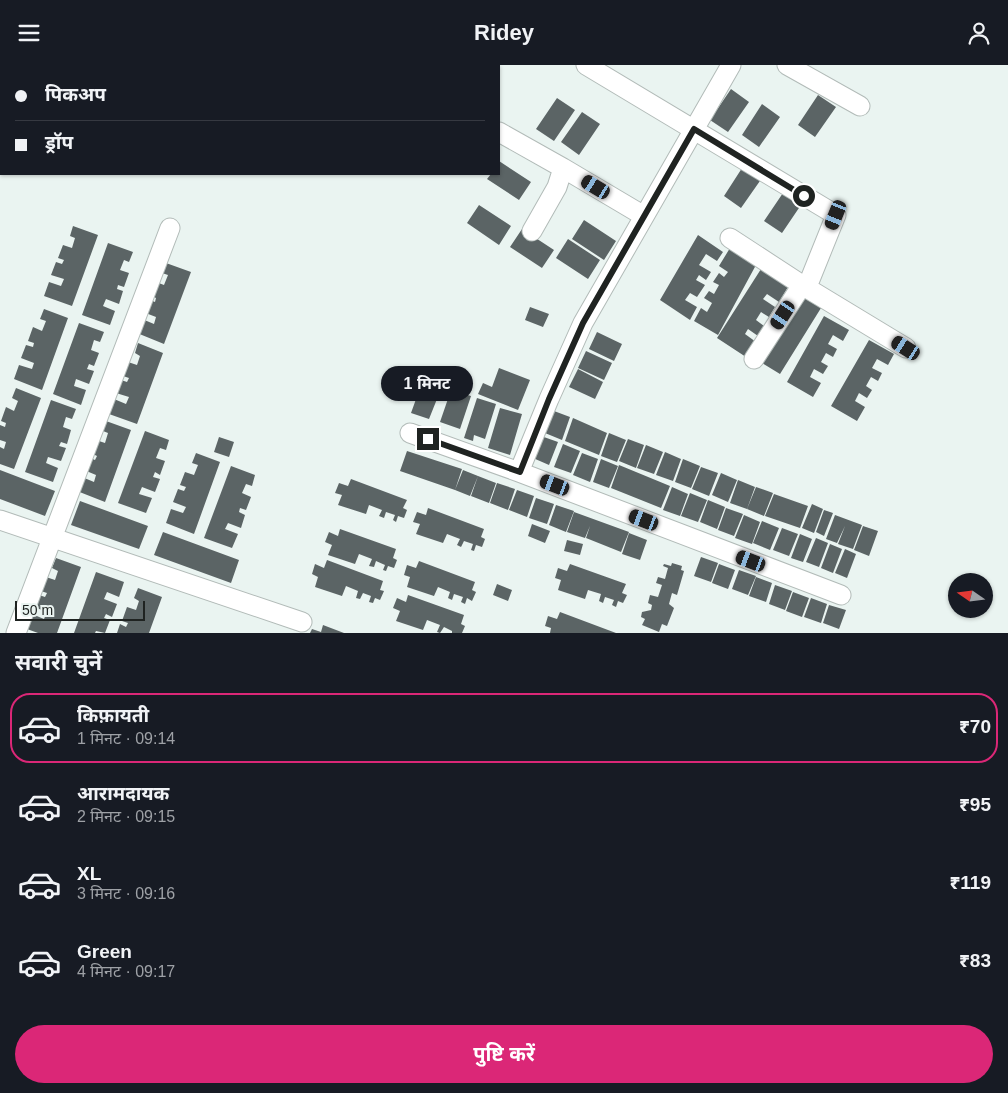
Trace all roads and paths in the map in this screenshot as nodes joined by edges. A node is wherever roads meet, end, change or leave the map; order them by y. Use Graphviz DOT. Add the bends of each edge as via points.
graph roads {
  1 [pos="586,65"];
  2 [pos="731,65"];
  3 [pos="787,65"];
  4 [pos="860,106"];
  5 [pos="694,129"];
  6 [pos="500,133"];
  7 [pos="563,168"];
  8 [pos="644,215"];
  9 [pos="170,229"];
  10 [pos="532,231"];
  11 [pos="730,238"];
  12 [pos="802,285"];
  13 [pos="906,348"];
  14 [pos="754,359"];
  15 [pos="410,433"];
  16 [pos="520,472"];
  17 [pos="0,520"];
  18 [pos="52,537"];
  19 [pos="841,595"];
  20 [pos="302,623"];
  21 [pos="16,633"];
  1 -- 5 [label="street"];
  2 -- 5 [label="street"];
  3 -- 4 [label="street"];
  5 -- 8 [label="street"];
  5 -- 12 [label="street" via="836,215 809,282"];
  6 -- 7 [label="street"];
  7 -- 8 [label="street"];
  7 -- 10 [label="street" via="557,187"];
  8 -- 16 [label="street" via="583,323"];
  9 -- 18 [label="street"];
  11 -- 12 [label="street"];
  12 -- 13 [label="street"];
  12 -- 14 [label="street"];
  15 -- 16 [label="street"];
  16 -- 19 [label="street"];
  17 -- 18 [label="street"];
  18 -- 20 [label="street"];
  18 -- 21 [label="street"];
}
